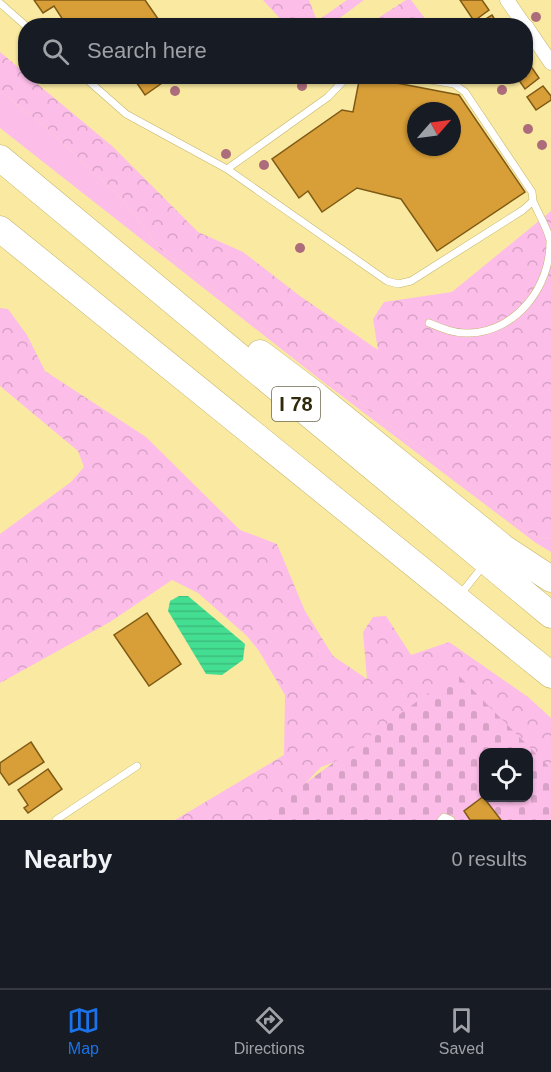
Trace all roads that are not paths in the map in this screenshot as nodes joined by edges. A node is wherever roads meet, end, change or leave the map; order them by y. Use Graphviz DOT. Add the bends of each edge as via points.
graph roads {
  1 [pos="507,0"];
  2 [pos="0,3"];
  3 [pos="519,18"];
  4 [pos="18,19"];
  5 [pos="533,37"];
  6 [pos="551,63"];
  7 [pos="92,84"];
  8 [pos="340,84"];
  9 [pos="454,84"];
  10 [pos="0,158"];
  11 [pos="227,169"];
  12 [pos="533,201"];
  13 [pos="0,229"];
  14 [pos="0,236"];
  15 [pos="105,246"];
  16 [pos="111,318"];
  17 [pos="429,323"];
  18 [pos="487,562"];
  19 [pos="551,579"];
  20 [pos="456,599"];
  21 [pos="551,599"];
  22 [pos="551,615"];
  23 [pos="551,675"];
  24 [pos="137,766"];
  25 [pos="56,820"];
  26 [pos="441,820"];
  27 [pos="451,820"];
  1 -- 3 [label="street"];
  2 -- 4 [label="lane"];
  5 -- 6 [label="street"];
  7 -- 11 [label="lane" via="126,114"];
  8 -- 11 [label="lane"];
  9 -- 12 [label="lane" via="465,92 532,192"];
  10 -- 15 [label="highway, I 78"];
  11 -- 12 [label="lane" via="387,281 398,284 411,281"];
  12 -- 17 [label="lane" via="550,240 550,267 541,292 527,310 489,331 467,334"];
  13 -- 16 [label="highway, I 78"];
  14 -- 16 [label="highway"];
  15 -- 18 [label="highway, I 78"];
  15 -- 19 [label="highway" via="169,281 504,548"];
  16 -- 20 [label="highway, I 78"];
  18 -- 20 [label="lane"];
  18 -- 21 [label="highway" via="506,563"];
  18 -- 22 [label="highway, I 78"];
  20 -- 23 [label="highway, I 78"];
  24 -- 25 [label="lane"];
  26 -- 27 [label="lane"];
}
